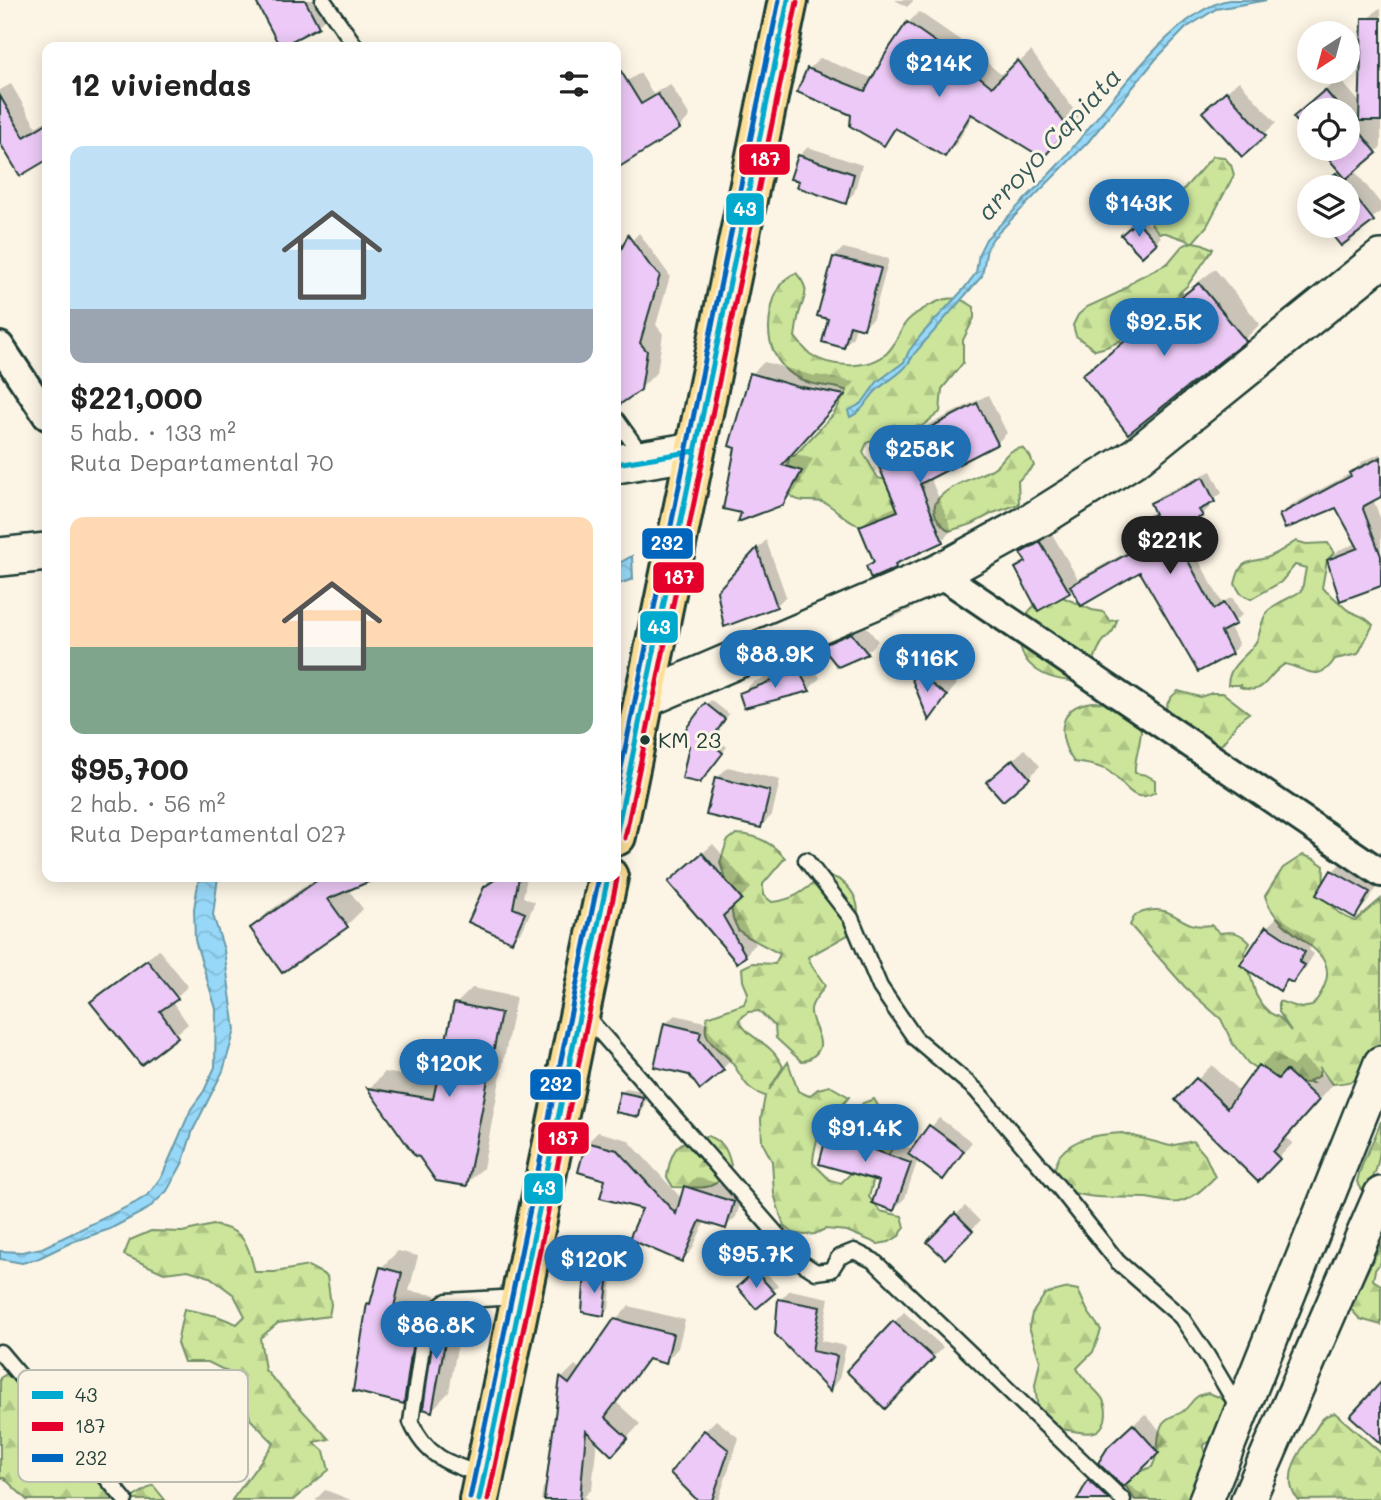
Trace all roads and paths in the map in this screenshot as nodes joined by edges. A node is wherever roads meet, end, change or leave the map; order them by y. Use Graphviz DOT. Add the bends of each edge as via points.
graph roads {
  1 [pos="323,0"];
  2 [pos="788,0"];
  3 [pos="352,42"];
  4 [pos="1381,259"];
  5 [pos="0,346"];
  6 [pos="42,409"];
  7 [pos="621,434"];
  8 [pos="695,452"];
  9 [pos="630,462"];
  10 [pos="42,553"];
  11 [pos="0,557"];
  12 [pos="939,573"];
  13 [pos="644,699"];
  14 [pos="621,812"];
  15 [pos="806,860"];
  16 [pos="1381,873"];
  17 [pos="607,882"];
  18 [pos="580,1010"];
  19 [pos="1381,1063"];
  20 [pos="1381,1194"];
  21 [pos="521,1297"];
  22 [pos="0,1352"];
  23 [pos="18,1373"];
  24 [pos="1241,1413"];
  25 [pos="110,1482"];
  26 [pos="482,1488"];
  27 [pos="125,1500"];
  28 [pos="1123,1500"];
  29 [pos="1206,1500"];
  30 [pos="1248,1500"];
  1 -- 3 [label="lane"];
  2 -- 8 [label="main road"];
  4 -- 12 [label="main road" via="1137,456 1034,521"];
  5 -- 6 [label="street"];
  7 -- 9 [label="lane"];
  8 -- 9 [label="main road"];
  8 -- 13 [label="main road"];
  10 -- 11 [label="main road"];
  12 -- 13 [label="main road"];
  12 -- 16 [label="street"];
  13 -- 14 [label="main road"];
  15 -- 24 [label="lane" via="851,918 880,987 915,1038 976,1090 1118,1262 1181,1317"];
  17 -- 18 [label="main road"];
  18 -- 21 [label="main road"];
  18 -- 28 [label="lane" via="802,1263 817,1272 831,1270 839,1256 854,1251 874,1261"];
  19 -- 24 [label="street"];
  20 -- 30 [label="street"];
  21 -- 26 [label="main road"];
  21 -- 26 [label="lane" via="447,1301 426,1320 411,1422 426,1447"];
  22 -- 23 [label="lane"];
  24 -- 29 [label="street"];
  25 -- 27 [label="lane"];
}
